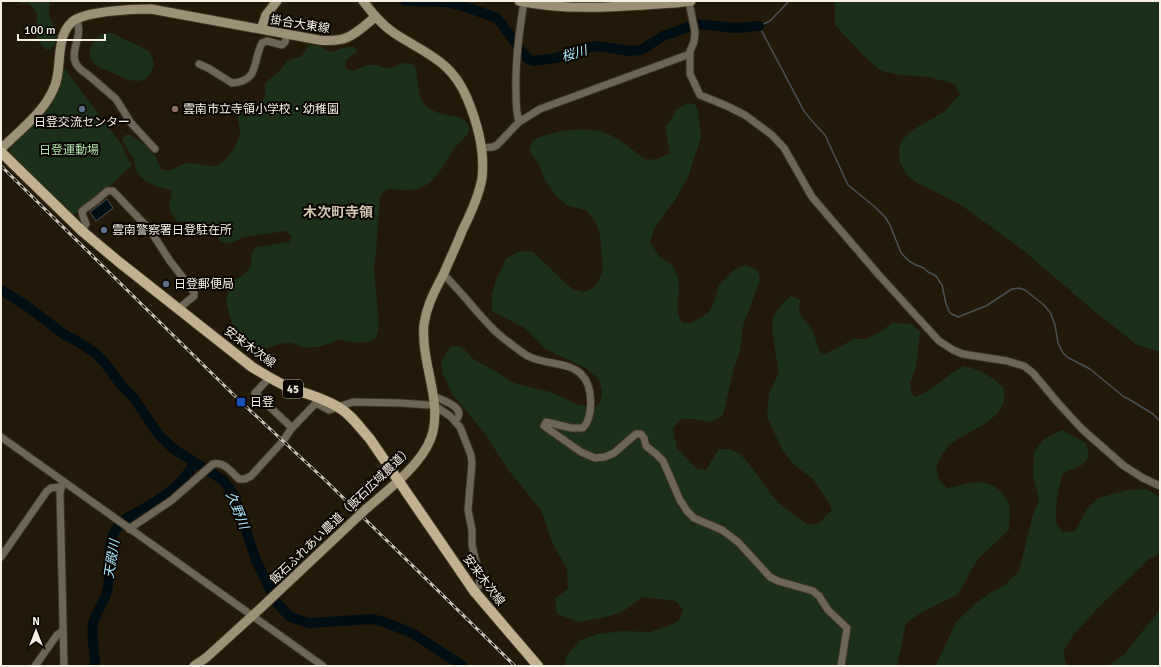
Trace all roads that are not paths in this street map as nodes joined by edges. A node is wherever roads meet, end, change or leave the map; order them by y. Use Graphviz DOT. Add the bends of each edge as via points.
graph roads {
  1 [pos="277,1"];
  2 [pos="363,1"];
  3 [pos="522,2"];
  4 [pos="676,2"];
  5 [pos="690,2"];
  6 [pos="375,17"];
  7 [pos="76,20"];
  8 [pos="261,29"];
  9 [pos="287,34"];
  10 [pos="690,54"];
  11 [pos="199,64"];
  12 [pos="519,122"];
  13 [pos="481,148"];
  14 [pos="155,149"];
  15 [pos="1,151"];
  16 [pos="82,231"];
  17 [pos="443,274"];
  18 [pos="178,308"];
  19 [pos="269,378"];
  20 [pos="432,396"];
  21 [pos="428,405"];
  22 [pos="339,407"];
  23 [pos="438,408"];
  24 [pos="455,421"];
  25 [pos="290,429"];
  26 [pos="1,437"];
  27 [pos="398,480"];
  28 [pos="62,484"];
  29 [pos="1160,486"];
  30 [pos="127,527"];
  31 [pos="1,557"];
  32 [pos="474,591"];
  33 [pos="252,616"];
  34 [pos="63,631"];
  35 [pos="35,666"];
  36 [pos="64,666"];
  37 [pos="194,666"];
  38 [pos="323,666"];
  39 [pos="538,666"];
  40 [pos="841,666"];
  1 -- 8 [label="street, 掛合大東線" via="266,15"];
  2 -- 6 [label="street, 飯石ふれあい農道（飯石広域農道）"];
  3 -- 4 [label="street" via="583,8"];
  3 -- 12 [label="street" via="515,72"];
  4 -- 5 [label="street"];
  5 -- 10 [label="street" via="695,37"];
  6 -- 9 [label="street, 掛合大東線" via="357,32 340,40 327,41"];
  6 -- 13 [label="street, 飯石ふれあい農道（飯石広域農道）" via="394,33 437,59 452,73 468,100"];
  7 -- 8 [label="street, 掛合大東線" via="87,15 151,9"];
  7 -- 14 [label="street" via="80,28 74,54 81,71 116,99 131,123"];
  7 -- 15 [label="street" via="68,26 62,39 56,84 48,100"];
  8 -- 9 [label="street, 掛合大東線"];
  9 -- 11 [label="street" via="286,42 282,45 262,43 253,73 244,81 232,83"];
  10 -- 12 [label="street" via="540,109"];
  10 -- 29 [label="street" via="690,74 700,95 739,112 772,135 784,148 812,197 939,341 963,354 1024,366 1088,435 1124,466"];
  12 -- 13 [label="street" via="497,145"];
  13 -- 17 [label="street, 飯石ふれあい農道（飯石広域農道）" via="482,168 478,195"];
  15 -- 16 [label="main road, 安来木次線 / 45"];
  16 -- 18 [label="main road, 安来木次線 / 45"];
  16 -- 18 [label="street" via="86,224 82,211 107,191 113,191 150,230 194,292 194,296"];
  17 -- 20 [label="street, 飯石ふれあい農道（飯石広域農道）" via="427,306 423,326"];
  17 -- 40 [label="street" via="506,341 528,356 576,370 586,381 590,394 587,424 583,428 572,428 546,422 544,426 581,452 595,458 614,453 636,434 641,434 646,446 663,461 680,500 694,518 722,530 738,542 770,577 813,591 819,596 828,610 846,628"];
  18 -- 19 [label="main road, 安来木次線 / 45"];
  19 -- 22 [label="main road, 安来木次線 / 45"];
  19 -- 25 [label="street" via="255,393 290,426"];
  20 -- 24 [label="street" via="458,410 460,417"];
  20 -- 27 [label="street, 飯石ふれあい農道（飯石広域農道）" via="435,417 431,437 422,454"];
  21 -- 22 [label="street" via="353,402"];
  22 -- 25 [label="street" via="328,410 316,403"];
  22 -- 27 [label="main road, 安来木次線 / 45" via="370,439"];
  23 -- 24 [label="street"];
  24 -- 32 [label="street" via="471,454 468,510 480,579"];
  25 -- 30 [label="street" via="283,441 251,476 239,479 224,465 213,464 165,506"];
  26 -- 28 [label="street"];
  27 -- 32 [label="main road, 安来木次線 / 45"];
  27 -- 33 [label="street, 飯石ふれあい農道（飯石広域農道）, bridge"];
  28 -- 30 [label="street"];
  28 -- 31 [label="street" via="47,491"];
  28 -- 34 [label="street"];
  30 -- 33 [label="street"];
  32 -- 39 [label="main road, 安来木次線 / 45"];
  33 -- 37 [label="street, 飯石ふれあい農道（飯石広域農道）"];
  33 -- 38 [label="street"];
  34 -- 35 [label="street" via="57,635"];
  34 -- 36 [label="street"];
}
